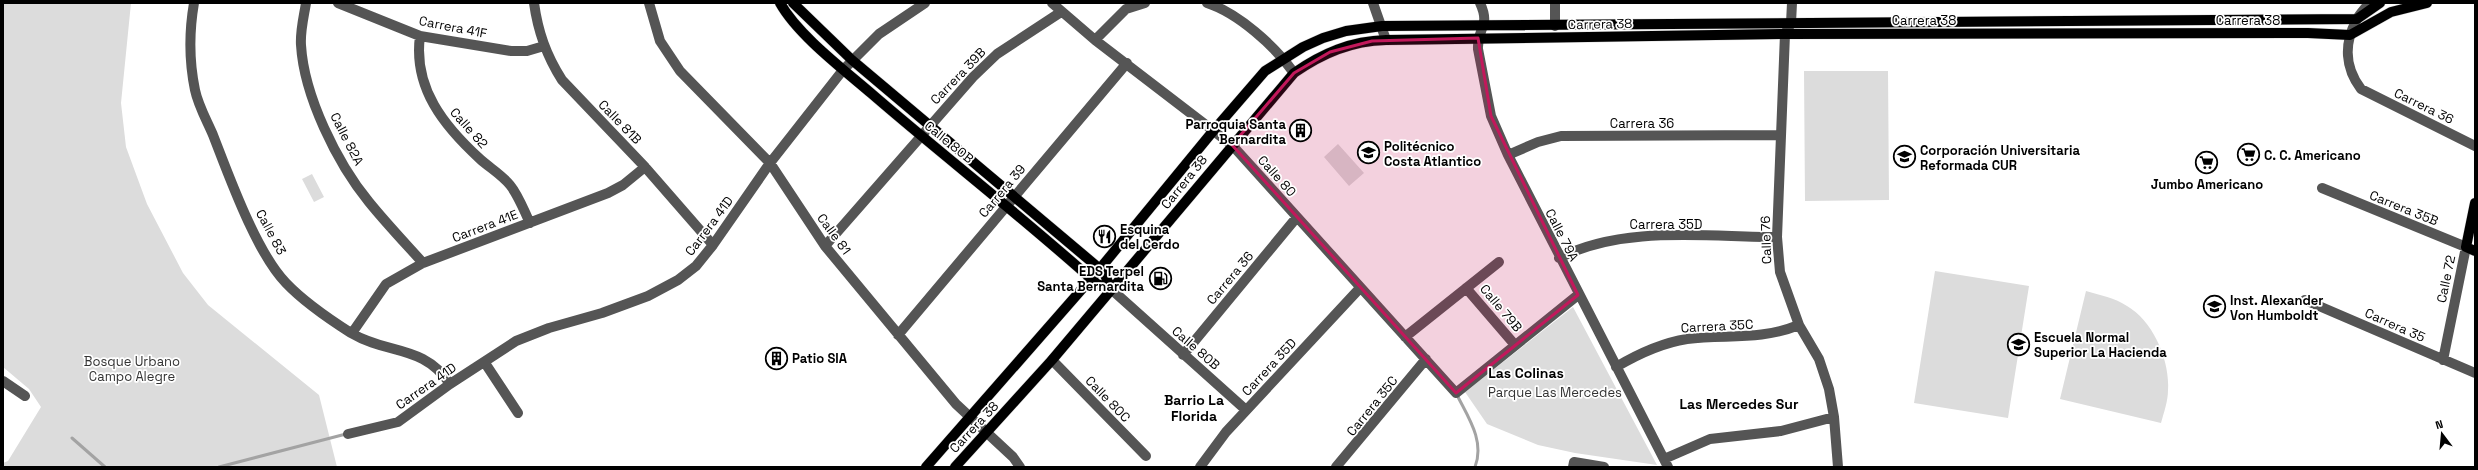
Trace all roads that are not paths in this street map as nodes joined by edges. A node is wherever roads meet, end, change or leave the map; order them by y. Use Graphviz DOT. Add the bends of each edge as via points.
graph roads {
  1 [pos="194,3"];
  2 [pos="306,3"];
  3 [pos="338,3"];
  4 [pos="534,3"];
  5 [pos="649,3"];
  6 [pos="780,3"];
  7 [pos="793,3"];
  8 [pos="925,3"];
  9 [pos="1052,3"];
  10 [pos="1145,3"];
  11 [pos="1207,3"];
  12 [pos="1373,3"];
  13 [pos="1480,3"];
  14 [pos="1555,3"];
  15 [pos="1792,3"];
  16 [pos="2369,3"];
  17 [pos="2380,3"];
  18 [pos="2427,3"];
  19 [pos="1222,5"];
  20 [pos="1061,12"];
  21 [pos="2356,19"];
  22 [pos="1791,23"];
  23 [pos="1382,26"];
  24 [pos="1555,26"];
  25 [pos="1484,27"];
  26 [pos="1785,34"];
  27 [pos="2350,35"];
  28 [pos="420,36"];
  29 [pos="1478,38"];
  30 [pos="1095,40"];
  31 [pos="1386,40"];
  32 [pos="544,46"];
  33 [pos="1284,58"];
  34 [pos="852,60"];
  35 [pos="1127,63"];
  36 [pos="843,70"];
  37 [pos="1294,73"];
  38 [pos="930,124"];
  39 [pos="1214,130"];
  40 [pos="1780,135"];
  41 [pos="920,136"];
  42 [pos="1232,145"];
  43 [pos="2475,146"];
  44 [pos="1508,155"];
  45 [pos="770,163"];
  46 [pos="645,167"];
  47 [pos="2322,188"];
  48 [pos="1015,196"];
  49 [pos="2475,203"];
  50 [pos="1006,206"];
  51 [pos="1297,217"];
  52 [pos="530,223"];
  53 [pos="1776,237"];
  54 [pos="713,245"];
  55 [pos="825,246"];
  56 [pos="2470,249"];
  57 [pos="1559,258"];
  58 [pos="1499,262"];
  59 [pos="423,263"];
  60 [pos="1100,269"];
  61 [pos="1091,279"];
  62 [pos="1360,288"];
  63 [pos="1466,288"];
  64 [pos="1111,289"];
  65 [pos="1578,295"];
  66 [pos="2305,300"];
  67 [pos="1798,325"];
  68 [pos="352,333"];
  69 [pos="898,335"];
  70 [pos="1405,337"];
  71 [pos="1515,345"];
  72 [pos="1183,355"];
  73 [pos="1426,359"];
  74 [pos="1052,360"];
  75 [pos="2443,360"];
  76 [pos="485,363"];
  77 [pos="1616,367"];
  78 [pos="2475,373"];
  79 [pos="3,381"];
  80 [pos="450,384"];
  81 [pos="25,396"];
  82 [pos="1246,410"];
  83 [pos="518,413"];
  84 [pos="969,416"];
  85 [pos="1834,417"];
  86 [pos="987,433"];
  87 [pos="348,434"];
  88 [pos="1146,456"];
  89 [pos="1666,463"];
  90 [pos="1574,464"];
  91 [pos="926,467"];
  92 [pos="955,467"];
  93 [pos="1020,467"];
  94 [pos="1200,467"];
  95 [pos="1336,467"];
  96 [pos="1604,467"];
  97 [pos="1838,467"];
  1 -- 68 [label="street, Calle 83" via="190,41 195,92 264,251 286,283 315,308"];
  2 -- 59 [label="street, Calle 82A" via="301,44 306,75 318,110 343,164 368,201"];
  3 -- 28 [label="street, Carrera 41F"];
  4 -- 32 [label="street, Calle 81B"];
  5 -- 45 [label="street, Calle 81" via="660,41 680,71"];
  6 -- 36 [label="main road, Calle 80B" via="792,20"];
  7 -- 34 [label="main road, Calle 80B"];
  8 -- 34 [label="street, Carrera 41D" via="879,34"];
  9 -- 20 [label="street, Calle 80"];
  10 -- 30 [label="street" via="1126,9"];
  11 -- 19 [label="street"];
  12 -- 23 [label="street"];
  13 -- 25 [label="street" via="1485,18"];
  14 -- 24 [label="street"];
  15 -- 22 [label="street, Calle 76"];
  16 -- 21 [label="street"];
  17 -- 21 [label="main road"];
  18 -- 27 [label="main road" via="2391,12"];
  19 -- 33 [label="street" via="1279,51"];
  20 -- 30 [label="street, Calle 80"];
  20 -- 38 [label="street, Carrera 39B" via="997,54 972,77"];
  21 -- 22 [label="main road, Carrera 38"];
  21 -- 27 [label="street"];
  22 -- 24 [label="main road, Carrera 38"];
  22 -- 26 [label="street, Calle 76"];
  23 -- 25 [label="main road, Carrera 38"];
  23 -- 31 [label="street"];
  23 -- 33 [label="main road, Carrera 38" via="1346,31 1323,38"];
  24 -- 25 [label="main road, Carrera 38"];
  25 -- 29 [label="street"];
  26 -- 27 [label="main road, Carrera 38"];
  26 -- 29 [label="main road, Carrera 38"];
  26 -- 40 [label="street, Calle 76"];
  27 -- 43 [label="street, Carrera 36" via="2347,58 2349,69 2361,89"];
  28 -- 32 [label="street, Carrera 41F" via="511,51 527,51"];
  28 -- 52 [label="street, Calle 82" via="418,61 433,105 448,127 467,147 510,185"];
  29 -- 31 [label="main road, Carrera 38"];
  29 -- 44 [label="street, Calle 79A" via="1491,116"];
  30 -- 35 [label="street, Calle 80"];
  31 -- 37 [label="main road, Carrera 38" via="1351,45 1330,52"];
  32 -- 46 [label="street, Calle 81B" via="562,80"];
  33 -- 37 [label="street"];
  33 -- 39 [label="main road, Carrera 38" via="1266,71"];
  34 -- 36 [label="street, Carrera 41D"];
  34 -- 38 [label="main road, Calle 80B"];
  35 -- 39 [label="street, Calle 80"];
  35 -- 48 [label="street, Carrera 39"];
  36 -- 41 [label="main road, Calle 80B"];
  36 -- 45 [label="street, Carrera 41D"];
  37 -- 42 [label="main road, Carrera 38"];
  38 -- 41 [label="street, Carrera 39B"];
  38 -- 48 [label="main road, Calle 80B"];
  39 -- 42 [label="street, Calle 80"];
  39 -- 60 [label="main road, Carrera 38"];
  40 -- 44 [label="street, Carrera 36" via="1561,136 1538,142"];
  40 -- 53 [label="street, Calle 76"];
  41 -- 50 [label="main road, Calle 80B"];
  41 -- 55 [label="street, Carrera 39B"];
  42 -- 51 [label="street, Calle 80"];
  42 -- 64 [label="main road, Carrera 38"];
  44 -- 57 [label="street, Calle 79A"];
  45 -- 54 [label="street, Carrera 41D"];
  45 -- 55 [label="street, Calle 81"];
  46 -- 52 [label="street, Carrera 41E" via="623,185 608,193"];
  46 -- 54 [label="street, Calle 81B"];
  47 -- 56 [label="street, Carrera 35B"];
  48 -- 50 [label="street, Carrera 39"];
  48 -- 60 [label="main road, Calle 80B"];
  49 -- 56 [label="main road, Calle 72"];
  50 -- 61 [label="main road, Calle 80B"];
  50 -- 69 [label="street, Carrera 39"];
  51 -- 62 [label="street, Calle 80"];
  51 -- 72 [label="street, Carrera 36"];
  52 -- 59 [label="street, Carrera 41E"];
  53 -- 57 [label="street, Carrera 35D" via="1619,237 1584,247"];
  53 -- 67 [label="street, Calle 76" via="1780,272"];
  54 -- 76 [label="street, Carrera 41D" via="696,266 678,280 648,296 516,341"];
  55 -- 69 [label="street, Calle 81"];
  56 -- 75 [label="street, Calle 72"];
  57 -- 65 [label="street, Calle 79A"];
  58 -- 63 [label="street"];
  59 -- 68 [label="street, Carrera 41E" via="386,284"];
  60 -- 61 [label="main road, Carrera 38"];
  60 -- 64 [label="main road, Calle 80B"];
  61 -- 64 [label="main road, Calle 80B"];
  61 -- 84 [label="main road, Carrera 38"];
  62 -- 70 [label="street, Calle 80"];
  62 -- 82 [label="street, Carrera 35D"];
  63 -- 70 [label="street"];
  63 -- 71 [label="street, Calle 79B"];
  64 -- 72 [label="street, Calle 80B"];
  64 -- 74 [label="main road, Carrera 38"];
  65 -- 71 [label="street"];
  65 -- 77 [label="street, Calle 79A"];
  66 -- 75 [label="street, Carrera 35"];
  67 -- 77 [label="street, Carrera 35C" via="1761,336 1687,339 1666,343 1644,351"];
  67 -- 85 [label="street, Calle 76" via="1819,359 1829,389"];
  68 -- 80 [label="street, Calle 83" via="375,344 425,358 440,369"];
  69 -- 84 [label="street, Calle 81"];
  70 -- 73 [label="street, Calle 80"];
  71 -- 73 [label="street, Calle 80" via="1456,393"];
  72 -- 82 [label="street, Calle 80B"];
  73 -- 95 [label="street, Carrera 35C"];
  74 -- 86 [label="main road, Carrera 38"];
  74 -- 88 [label="street, Calle 80C"];
  75 -- 78 [label="street, Carrera 35"];
  76 -- 80 [label="street, Carrera 41D"];
  76 -- 83 [label="street"];
  77 -- 89 [label="street, Calle 79A"];
  79 -- 81 [label="street"];
  80 -- 87 [label="street, Carrera 41D" via="398,422"];
  82 -- 94 [label="street, Carrera 35D"];
  84 -- 86 [label="street, Calle 81"];
  84 -- 91 [label="main road, Carrera 38"];
  85 -- 89 [label="street" via="1781,431 1710,439"];
  85 -- 97 [label="street, Calle 76"];
  86 -- 92 [label="main road, Carrera 38"];
  86 -- 93 [label="street, Calle 81"];
  90 -- 96 [label="street"];
}
